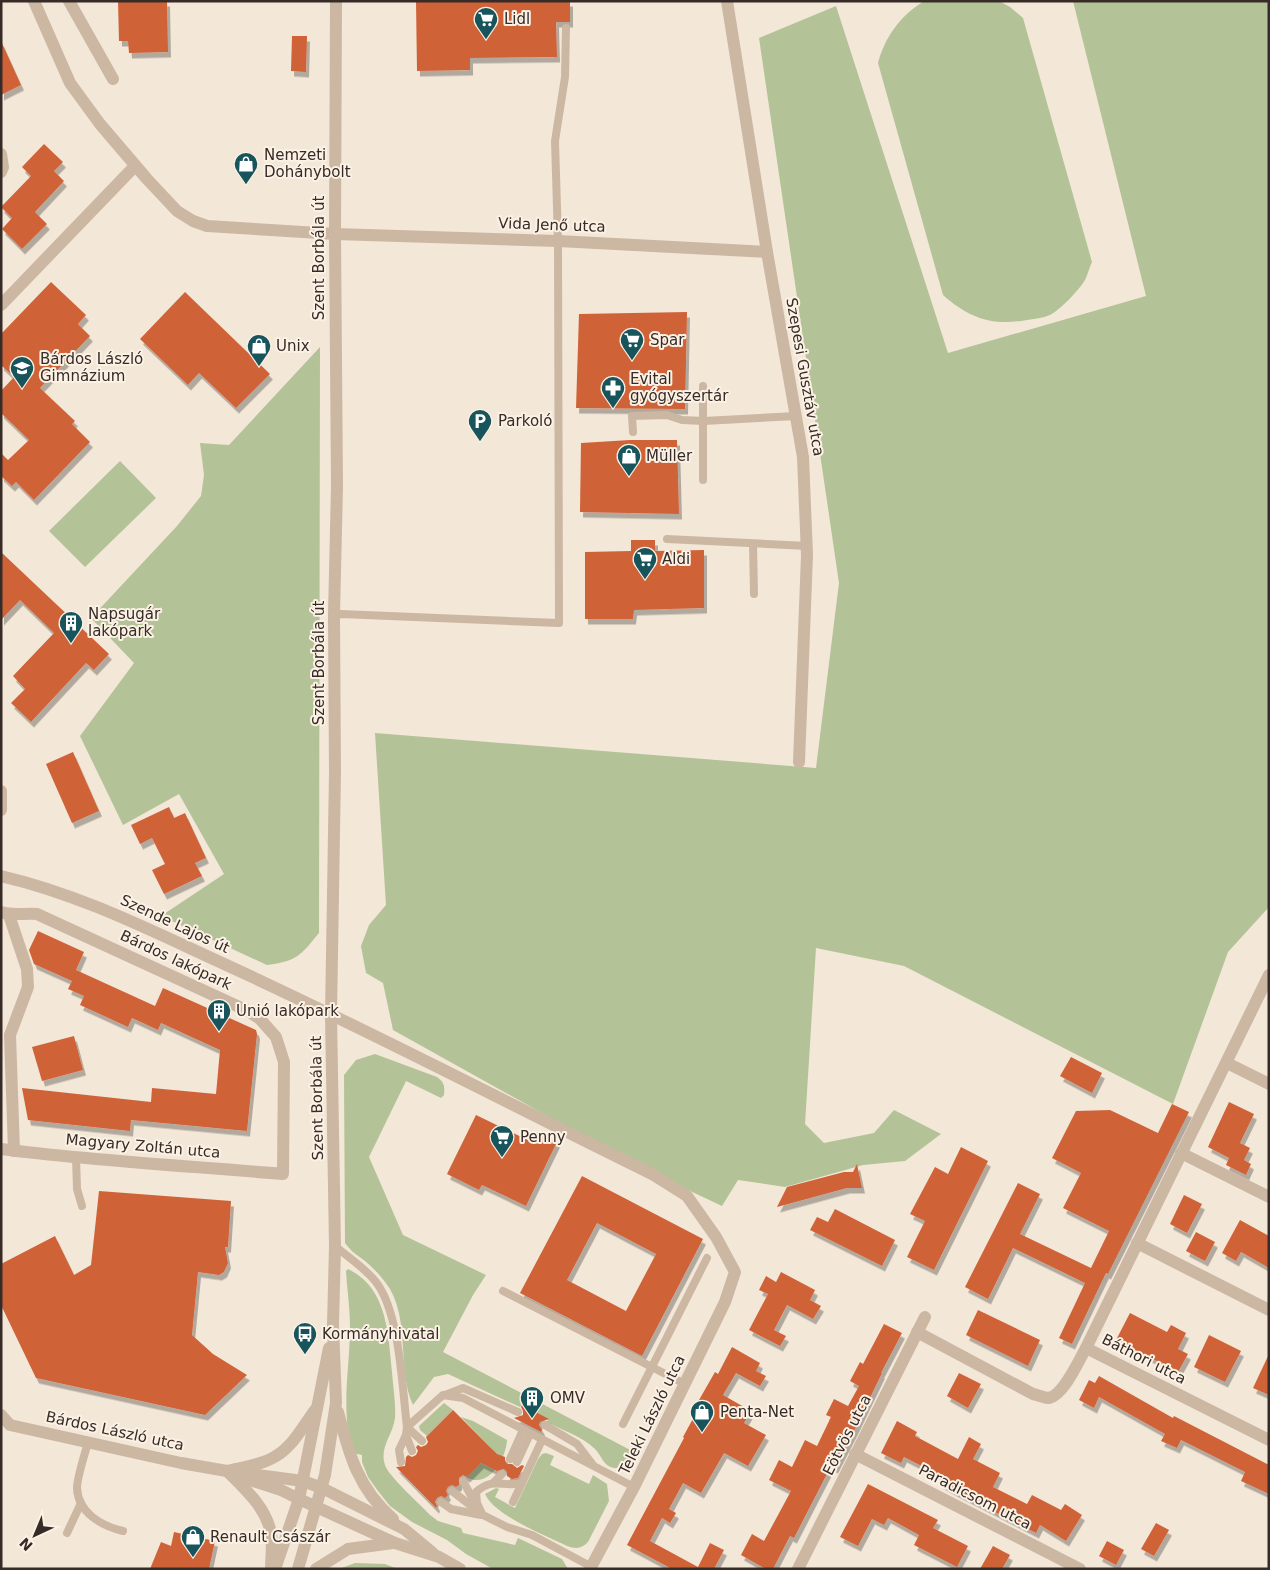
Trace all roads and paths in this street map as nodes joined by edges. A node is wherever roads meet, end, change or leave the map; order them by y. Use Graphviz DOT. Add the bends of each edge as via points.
graph roads {
  1 [pos="34,1"];
  2 [pos="69,1"];
  3 [pos="336,1"];
  4 [pos="727,1"];
  5 [pos="566,28"];
  6 [pos="113,80"];
  7 [pos="1,154"];
  8 [pos="135,166"];
  9 [pos="1,172"];
  10 [pos="335,234"];
  11 [pos="558,241"];
  12 [pos="767,252"];
  13 [pos="1,305"];
  14 [pos="703,386"];
  15 [pos="796,416"];
  16 [pos="704,421"];
  17 [pos="633,432"];
  18 [pos="703,480"];
  19 [pos="666,539"];
  20 [pos="753,544"];
  21 [pos="807,546"];
  22 [pos="754,594"];
  23 [pos="334,615"];
  24 [pos="800,762"];
  25 [pos="1,791"];
  26 [pos="1,810"];
  27 [pos="1,876"];
  28 [pos="5,913"];
  29 [pos="1269,975"];
  30 [pos="331,1015"];
  31 [pos="1227,1063"];
  32 [pos="1269,1084"];
  33 [pos="7,1150"];
  34 [pos="1181,1153"];
  35 [pos="76,1158"];
  36 [pos="283,1174"];
  37 [pos="1269,1197"];
  38 [pos="82,1206"];
  39 [pos="1137,1243"];
  40 [pos="335,1246"];
  41 [pos="707,1258"];
  42 [pos="735,1272"];
  43 [pos="503,1291"];
  44 [pos="1269,1310"];
  45 [pos="925,1317"];
  46 [pos="333,1325"];
  47 [pos="917,1332"];
  48 [pos="1086,1348"];
  49 [pos="652,1367"];
  50 [pos="685,1384"];
  51 [pos="443,1395"];
  52 [pos="336,1403"];
  53 [pos="318,1406"];
  54 [pos="518,1412"];
  55 [pos="4,1422"];
  56 [pos="623,1424"];
  57 [pos="545,1426"];
  58 [pos="407,1431"];
  59 [pos="527,1432"];
  60 [pos="542,1440"];
  61 [pos="1269,1440"];
  62 [pos="422,1441"];
  63 [pos="88,1442"];
  64 [pos="412,1451"];
  65 [pos="855,1454"];
  66 [pos="513,1461"];
  67 [pos="401,1462"];
  68 [pos="594,1466"];
  69 [pos="227,1471"];
  70 [pos="303,1481"];
  71 [pos="463,1481"];
  72 [pos="522,1483"];
  73 [pos="634,1487"];
  74 [pos="322,1488"];
  75 [pos="452,1492"];
  76 [pos="299,1499"];
  77 [pos="441,1502"];
  78 [pos="514,1502"];
  79 [pos="81,1503"];
  80 [pos="317,1507"];
  81 [pos="483,1516"];
  82 [pos="404,1528"];
  83 [pos="123,1531"];
  84 [pos="67,1533"];
  85 [pos="396,1543"];
  86 [pos="439,1558"];
  87 [pos="591,1568"];
  88 [pos="270,1569"];
  89 [pos="275,1569"];
  90 [pos="298,1569"];
  91 [pos="316,1569"];
  92 [pos="460,1569"];
  93 [pos="798,1569"];
  94 [pos="1080,1569"];
  1 -- 8 [label="street, Vida Jenő utca" via="70,83"];
  2 -- 6 [label="street"];
  3 -- 10 [label="street, Szent Borbála út"];
  4 -- 12 [label="street, Szepesi Gusztáv utca"];
  5 -- 11 [label="lane" via="565,77 555,141"];
  7 -- 9 [label="street"];
  8 -- 10 [label="street, Vida Jenő utca" via="177,211 207,226"];
  8 -- 13 [label="street"];
  10 -- 11 [label="street, Vida Jenő utca"];
  10 -- 23 [label="street, Szent Borbála út" via="337,486"];
  11 -- 12 [label="street, Vida Jenő utca"];
  11 -- 23 [label="lane" via="559,623"];
  12 -- 15 [label="street, Szepesi Gusztáv utca"];
  14 -- 16 [label="lane"];
  15 -- 16 [label="lane"];
  15 -- 21 [label="street, Szepesi Gusztáv utca" via="803,458"];
  16 -- 17 [label="lane" via="682,420 667,415 632,416"];
  16 -- 18 [label="lane"];
  19 -- 20 [label="lane"];
  20 -- 21 [label="lane"];
  20 -- 22 [label="lane"];
  21 -- 24 [label="street, Szepesi Gusztáv utca"];
  23 -- 30 [label="street, Szent Borbála út"];
  25 -- 26 [label="street"];
  27 -- 30 [label="street, Szende Lajos út" via="108,911"];
  28 -- 33 [label="street, Bárdos lakópark" via="27,969 28,987 10,1035"];
  28 -- 36 [label="street, Bárdos lakópark" via="37,914 239,1006 260,1019 276,1037 284,1062"];
  29 -- 31 [label="street"];
  30 -- 40 [label="street, Szent Borbála út"];
  30 -- 42 [label="street, Szende Lajos út" via="652,1174 687,1196 716,1237"];
  31 -- 32 [label="street"];
  31 -- 34 [label="street"];
  33 -- 35 [label="street, Magyary Zoltán utca"];
  34 -- 37 [label="street"];
  34 -- 39 [label="street"];
  35 -- 36 [label="street, Magyary Zoltán utca"];
  35 -- 38 [label="lane" via="77,1188"];
  39 -- 44 [label="street"];
  39 -- 48 [label="street"];
  40 -- 46 [label="street, Szent Borbála út"];
  40 -- 58 [label="lane" via="375,1280 384,1293 392,1316"];
  41 -- 49 [label="lane"];
  42 -- 50 [label="street, Teleki László utca" via="725,1302"];
  43 -- 49 [label="lane"];
  45 -- 47 [label="street, Eötvös utca"];
  46 -- 52 [label="street, Szent Borbála út"];
  46 -- 53 [label="street, Szent Borbála út"];
  47 -- 48 [label="street, Báthori utca" via="1033,1394 1048,1398 1066,1384"];
  47 -- 65 [label="street, Eötvös utca"];
  48 -- 61 [label="street, Báthori utca"];
  49 -- 50 [label="lane"];
  49 -- 56 [label="lane"];
  50 -- 73 [label="street, Teleki László utca"];
  51 -- 54 [label="lane" via="463,1388"];
  51 -- 58 [label="lane"];
  51 -- 59 [label="lane" via="464,1398"];
  52 -- 74 [label="street, Szent Borbála út"];
  52 -- 82 [label="street" via="354,1466 382,1510"];
  53 -- 69 [label="street" via="288,1447 276,1456"];
  53 -- 70 [label="street, Szent Borbála út"];
  55 -- 63 [label="street, Bárdos László utca"];
  57 -- 68 [label="lane" via="577,1444"];
  58 -- 62 [label="lane"];
  58 -- 64 [label="lane"];
  58 -- 67 [label="lane" via="399,1450"];
  59 -- 60 [label="lane"];
  59 -- 66 [label="lane"];
  60 -- 68 [label="lane"];
  60 -- 72 [label="lane"];
  63 -- 69 [label="street, Bárdos László utca"];
  63 -- 79 [label="lane" via="77,1488"];
  65 -- 93 [label="street, Eötvös utca"];
  65 -- 94 [label="street, Paradicsom utca"];
  68 -- 73 [label="lane"];
  69 -- 70 [label="street"];
  69 -- 76 [label="street"];
  69 -- 88 [label="street" via="266,1516 271,1534"];
  70 -- 74 [label="street"];
  70 -- 76 [label="street, Szent Borbála út"];
  71 -- 81 [label="lane"];
  72 -- 78 [label="lane"];
  72 -- 81 [label="lane" via="514,1485 505,1478 484,1485 476,1492"];
  73 -- 87 [label="street, Teleki László utca"];
  74 -- 80 [label="street, Szent Borbála út"];
  74 -- 82 [label="street"];
  75 -- 81 [label="lane"];
  76 -- 80 [label="street"];
  76 -- 89 [label="street, Szent Borbála út"];
  77 -- 81 [label="lane" via="451,1509"];
  79 -- 83 [label="lane" via="93,1519"];
  79 -- 84 [label="lane"];
  80 -- 85 [label="street"];
  80 -- 90 [label="street, Szent Borbála út"];
  81 -- 87 [label="lane" via="532,1535"];
  82 -- 86 [label="street"];
  85 -- 86 [label="street"];
  85 -- 91 [label="street" via="348,1549"];
  86 -- 92 [label="street"];
}
